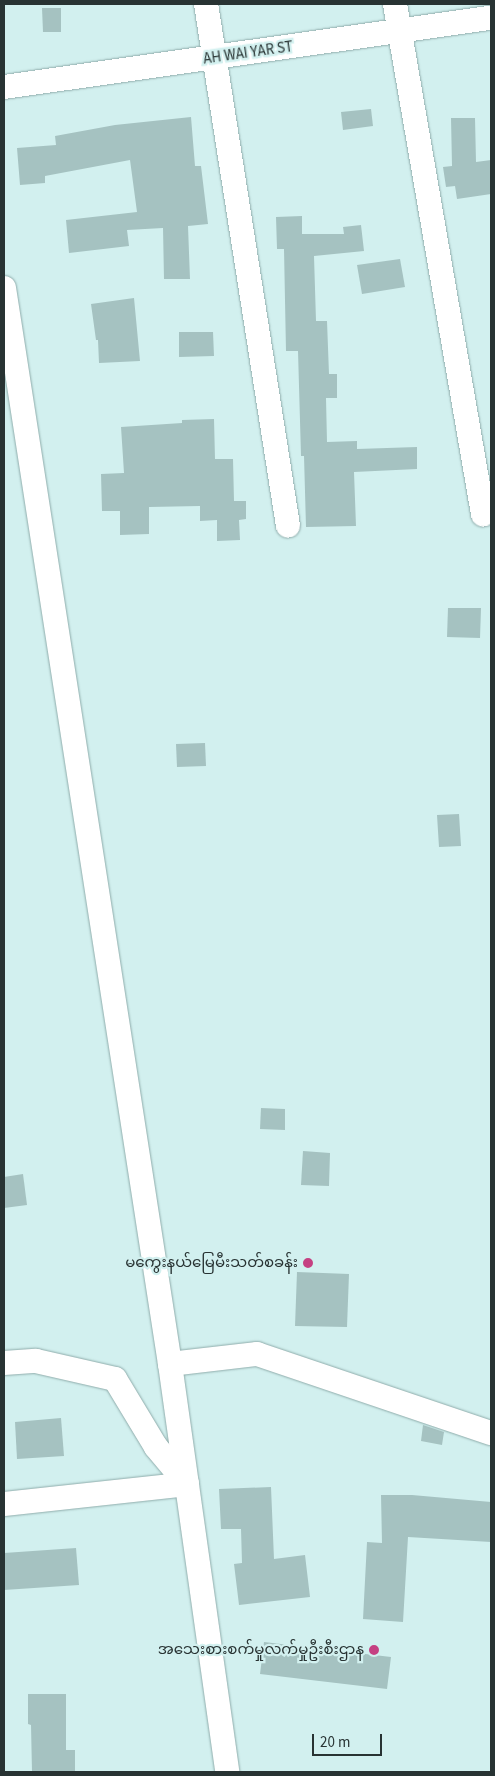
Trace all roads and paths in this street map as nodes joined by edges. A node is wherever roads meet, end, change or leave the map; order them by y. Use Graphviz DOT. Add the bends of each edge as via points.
graph roads {
  1 [pos="206,4"];
  2 [pos="395,4"];
  3 [pos="491,18"];
  4 [pos="400,31"];
  5 [pos="214,58"];
  6 [pos="4,87"];
  7 [pos="4,288"];
  8 [pos="483,514"];
  9 [pos="288,526"];
  10 [pos="4,1363"];
  11 [pos="170,1364"];
  12 [pos="491,1432"];
  13 [pos="187,1484"];
  14 [pos="4,1504"];
  15 [pos="227,1772"];
  1 -- 5 [label="street"];
  2 -- 4 [label="street"];
  3 -- 4 [label="street, AH WAI YAR ST"];
  4 -- 5 [label="street, AH WAI YAR ST"];
  4 -- 8 [label="street"];
  5 -- 6 [label="street, AH WAI YAR ST"];
  5 -- 9 [label="street"];
  7 -- 11 [label="street"];
  10 -- 13 [label="street" via="36,1360 115,1379 156,1447"];
  11 -- 12 [label="street" via="257,1354"];
  11 -- 13 [label="street"];
  13 -- 14 [label="street"];
  13 -- 15 [label="street"];
}
